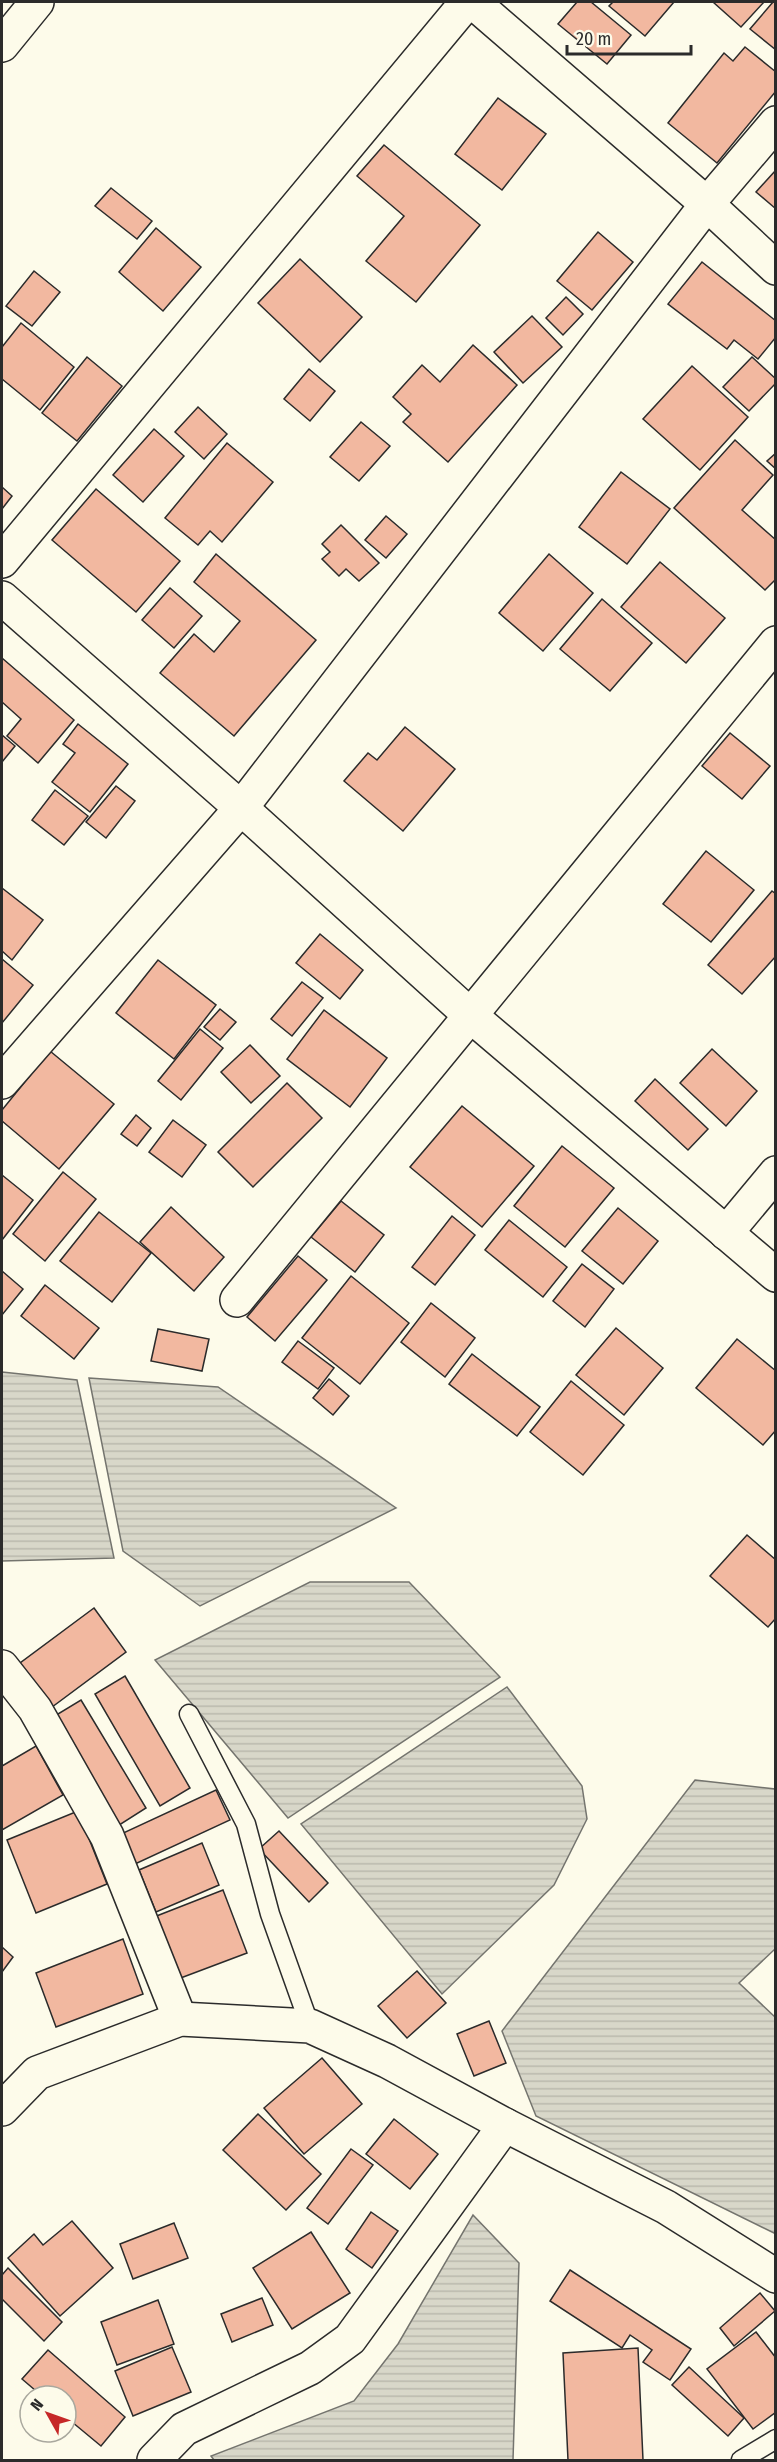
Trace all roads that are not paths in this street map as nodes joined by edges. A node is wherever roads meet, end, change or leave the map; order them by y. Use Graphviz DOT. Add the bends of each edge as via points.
graph roads {
  1 [pos="37,2"];
  2 [pos="467,2"];
  3 [pos="473,2"];
  4 [pos="2,45"];
  5 [pos="776,123"];
  6 [pos="707,204"];
  7 [pos="776,268"];
  8 [pos="2,561"];
  9 [pos="2,598"];
  10 [pos="776,643"];
  11 [pos="242,808"];
  12 [pos="471,1016"];
  13 [pos="2,1082"];
  14 [pos="776,1173"];
  15 [pos="726,1233"];
  16 [pos="776,1275"];
  17 [pos="237,1300"];
  18 [pos="2,1667"];
  19 [pos="189,1714"];
  20 [pos="180,2019"];
  21 [pos="310,2026"];
  22 [pos="2,2109"];
  23 [pos="506,2125"];
  24 [pos="776,2276"];
  25 [pos="776,2439"];
  26 [pos="154,2460"];
  27 [pos="741,2460"];
  1 -- 4 [label="street"];
  2 -- 8 [label="street"];
  3 -- 6 [label="street"];
  5 -- 6 [label="street"];
  6 -- 7 [label="street"];
  6 -- 11 [label="street"];
  9 -- 11 [label="street"];
  10 -- 12 [label="street"];
  11 -- 12 [label="street"];
  11 -- 13 [label="street"];
  12 -- 15 [label="street"];
  12 -- 17 [label="street"];
  14 -- 15 [label="street"];
  15 -- 16 [label="street"];
  18 -- 20 [label="street" via="35,1709 107,1836"];
  19 -- 21 [label="lane" via="246,1824 270,1914"];
  20 -- 21 [label="street"];
  20 -- 22 [label="street" via="38,2073"];
  21 -- 23 [label="street" via="387,2061"];
  23 -- 24 [label="street" via="666,2207"];
  23 -- 26 [label="street" via="350,2339 310,2368 184,2429"];
  25 -- 27 [label="lane"];
}
